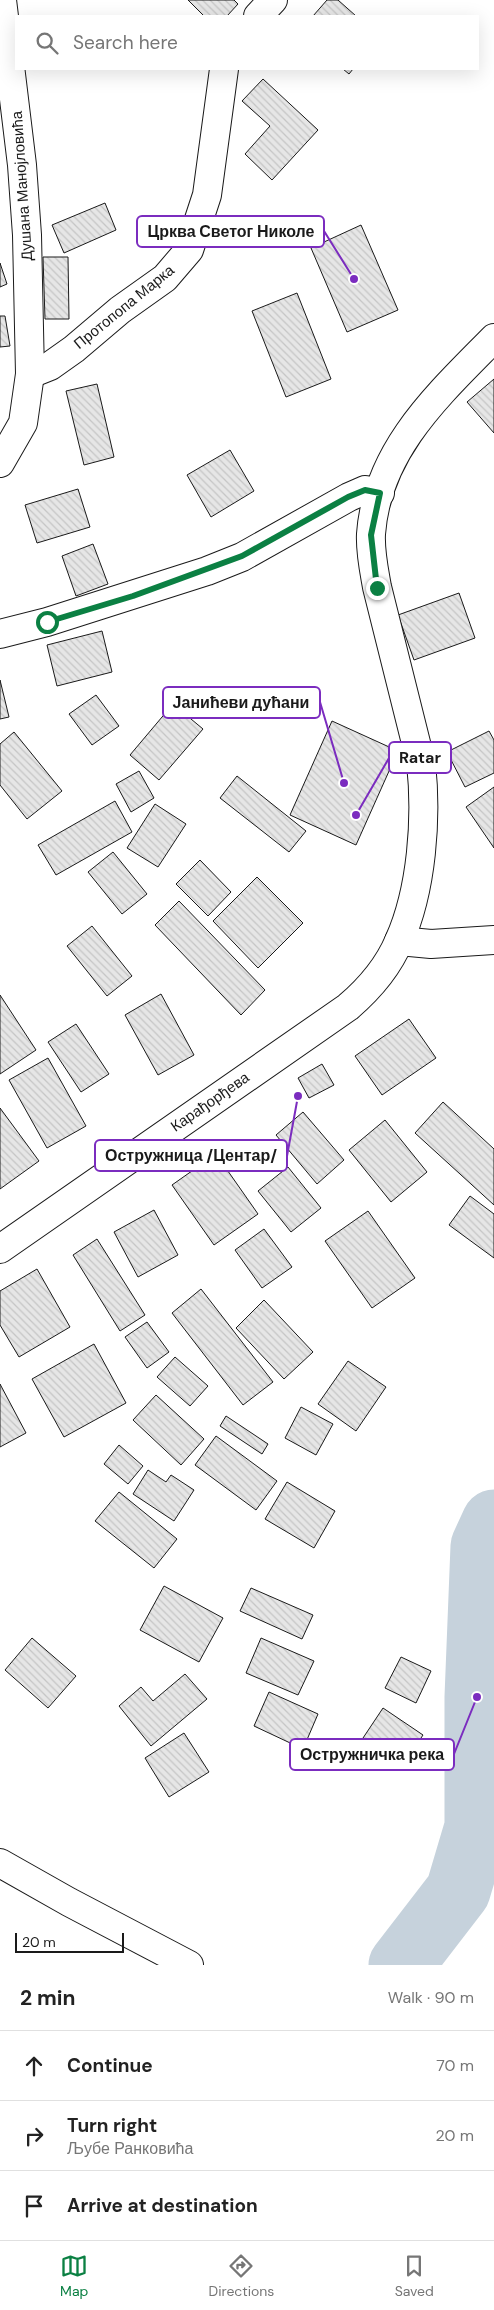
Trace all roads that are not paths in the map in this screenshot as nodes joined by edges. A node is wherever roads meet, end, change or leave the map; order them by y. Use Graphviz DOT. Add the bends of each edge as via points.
graph roads {
  1 [pos="2,0"];
  2 [pos="273,0"];
  3 [pos="259,15"];
  4 [pos="224,70"];
  5 [pos="494,338"];
  6 [pos="30,374"];
  7 [pos="0,463"];
  8 [pos="380,493"];
  9 [pos="0,634"];
  10 [pos="494,940"];
  11 [pos="400,941"];
  12 [pos="0,1249"];
  13 [pos="0,1863"];
  14 [pos="189,1965"];
  1 -- 6 [label="street, Душана Манојловића" via="13,74 28,235"];
  2 -- 3 [label="street"];
  4 -- 6 [label="street, Протопопа Марка" via="207,195 189,250 165,278 74,349 50,366"];
  5 -- 8 [label="street, Карађорђева" via="413,425 391,460"];
  6 -- 7 [label="street" via="23,423"];
  8 -- 9 [label="street" via="365,490 348,497 242,556 206,571"];
  8 -- 11 [label="street, Карађорђева" via="371,535 372,558 421,763 424,791 416,879"];
  10 -- 11 [label="street" via="431,944"];
  11 -- 12 [label="street, Карађорђева" via="379,976 348,1007"];
  13 -- 14 [label="street"];
}
